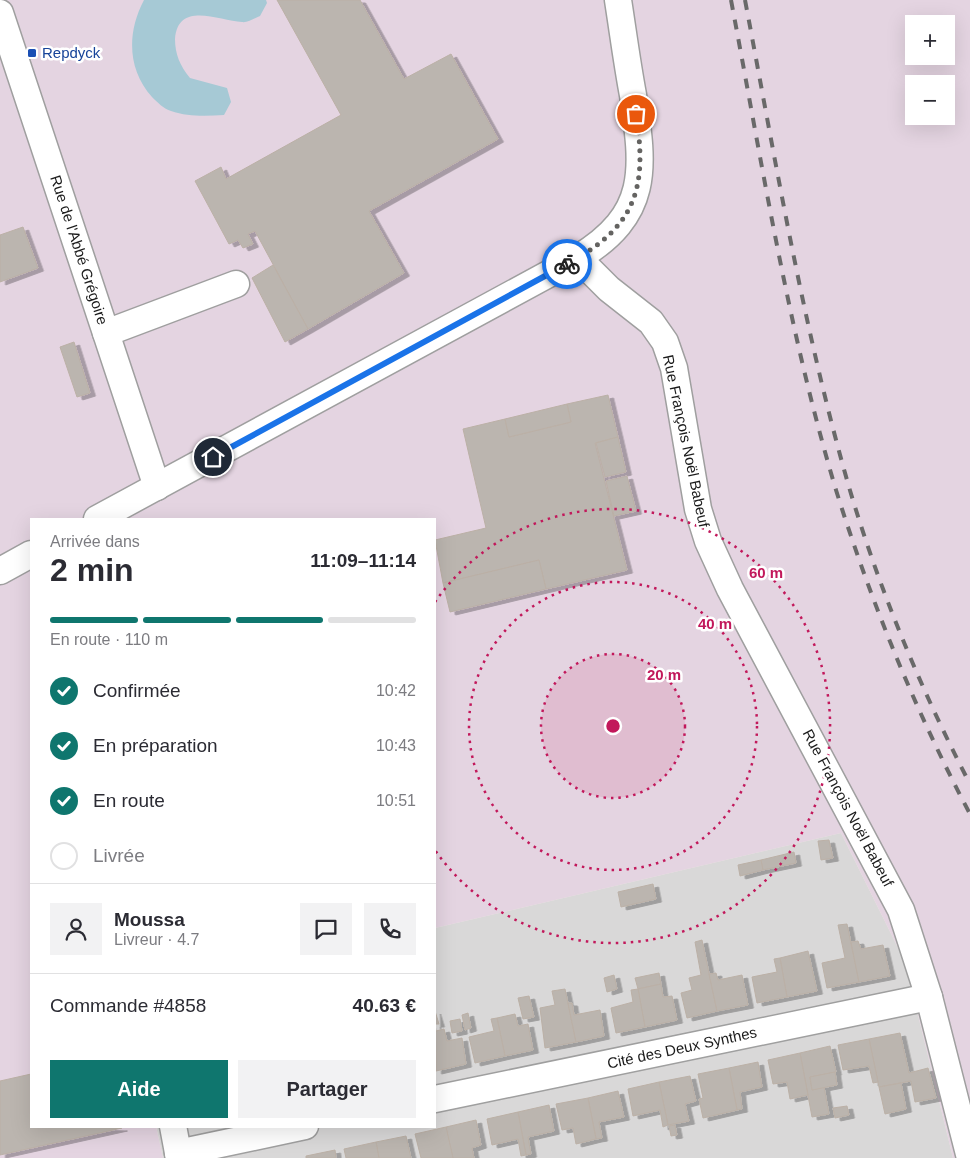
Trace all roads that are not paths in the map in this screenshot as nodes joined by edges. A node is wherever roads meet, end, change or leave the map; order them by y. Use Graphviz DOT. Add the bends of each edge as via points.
graph roads {
  1 [pos="618,0"];
  2 [pos="0,13"];
  3 [pos="578,258"];
  4 [pos="236,284"];
  5 [pos="106,333"];
  6 [pos="157,487"];
  7 [pos="99,518"];
  8 [pos="30,555"];
  9 [pos="0,571"];
  10 [pos="929,997"];
  11 [pos="436,1099"];
  12 [pos="173,1128"];
  13 [pos="296,1128"];
  14 [pos="179,1155"];
  15 [pos="970,1158"];
  1 -- 3 [label="street" via="638,132 640,173 634,198 622,222 603,241"];
  2 -- 5 [label="street, Rue de l'Abbé Grégoire"];
  3 -- 6 [label="street"];
  3 -- 10 [label="street, Rue François Noël Babeuf" via="609,289 651,322 665,342 674,368 694,493 708,541 730,589 894,893"];
  4 -- 5 [label="street"];
  5 -- 6 [label="street, Rue de l'Abbé Grégoire"];
  6 -- 7 [label="street"];
  8 -- 9 [label="street"];
  10 -- 11 [label="street, Cité des Deux Synthes"];
  10 -- 15 [label="street, Rue François Noël Babeuf"];
  12 -- 14 [label="street"];
  13 -- 14 [label="street"];
}
